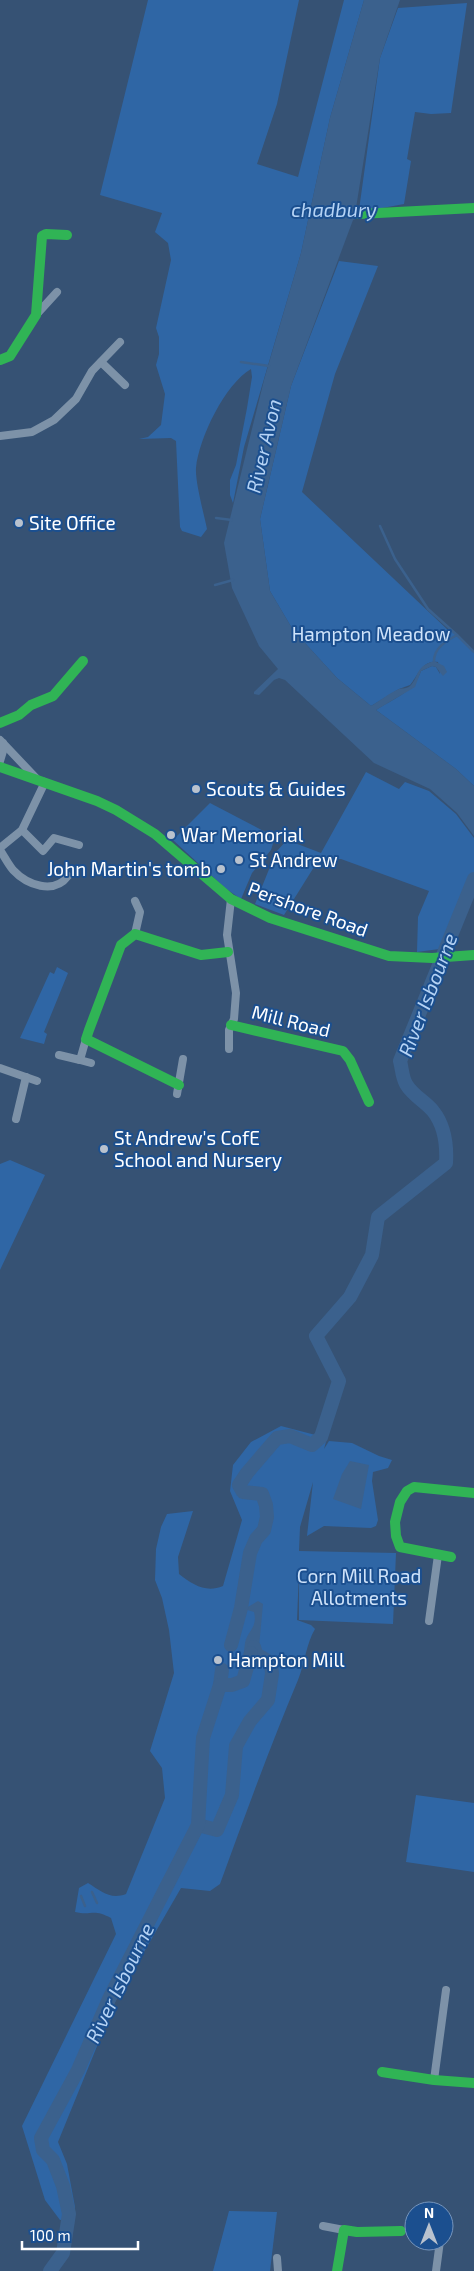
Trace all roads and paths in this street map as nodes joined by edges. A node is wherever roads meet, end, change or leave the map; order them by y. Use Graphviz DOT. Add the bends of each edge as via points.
graph roads {
  1 [pos="474,208"];
  2 [pos="359,214"];
  3 [pos="67,235"];
  4 [pos="58,292"];
  5 [pos="36,315"];
  6 [pos="120,342"];
  7 [pos="0,360"];
  8 [pos="102,362"];
  9 [pos="125,385"];
  10 [pos="0,436"];
  11 [pos="83,661"];
  12 [pos="0,723"];
  13 [pos="2,741"];
  14 [pos="0,762"];
  15 [pos="0,767"];
  16 [pos="41,781"];
  17 [pos="22,830"];
  18 [pos="79,846"];
  19 [pos="0,849"];
  20 [pos="68,876"];
  21 [pos="231,899"];
  22 [pos="135,901"];
  23 [pos="135,934"];
  24 [pos="228,952"];
  25 [pos="474,955"];
  26 [pos="231,1024"];
  27 [pos="86,1039"];
  28 [pos="229,1049"];
  29 [pos="58,1054"];
  30 [pos="183,1058"];
  31 [pos="80,1060"];
  32 [pos="91,1063"];
  33 [pos="0,1068"];
  34 [pos="26,1077"];
  35 [pos="37,1081"];
  36 [pos="178,1090"];
  37 [pos="369,1102"];
  38 [pos="16,1119"];
  39 [pos="474,1493"];
  40 [pos="438,1555"];
  41 [pos="451,1556"];
  42 [pos="430,1621"];
  43 [pos="446,1990"];
  44 [pos="382,2072"];
  45 [pos="434,2080"];
  46 [pos="474,2082"];
  47 [pos="323,2226"];
  48 [pos="344,2230"];
  49 [pos="401,2231"];
  50 [pos="439,2251"];
  51 [pos="278,2258"];
  52 [pos="278,2271"];
  53 [pos="337,2271"];
  54 [pos="436,2271"];
  1 -- 2 [label="street"];
  3 -- 5 [label="street" via="42,236"];
  4 -- 5 [label="street"];
  5 -- 7 [label="street" via="10,356"];
  6 -- 8 [label="street"];
  8 -- 9 [label="street"];
  8 -- 10 [label="street" via="86,378 76,399 54,420 32,432"];
  11 -- 12 [label="street" via="53,696"];
  13 -- 14 [label="street"];
  13 -- 16 [label="street"];
  15 -- 16 [label="street, Pershore Road"];
  16 -- 17 [label="street"];
  16 -- 21 [label="street, Pershore Road" via="97,801 156,834"];
  17 -- 18 [label="street" via="42,851 54,838"];
  17 -- 19 [label="street"];
  19 -- 20 [label="street" via="14,870 34,884 51,887 63,883"];
  21 -- 24 [label="street"];
  21 -- 25 [label="street, Pershore Road" via="270,918 389,956 432,958"];
  22 -- 23 [label="street" via="140,912"];
  23 -- 24 [label="street" via="201,955"];
  23 -- 27 [label="street" via="121,945"];
  24 -- 26 [label="street" via="236,993 236,1009"];
  26 -- 28 [label="street"];
  26 -- 37 [label="street, Mill Road" via="343,1051"];
  27 -- 31 [label="street"];
  27 -- 36 [label="street"];
  29 -- 31 [label="street"];
  30 -- 36 [label="street"];
  31 -- 32 [label="street"];
  33 -- 34 [label="street"];
  34 -- 35 [label="street"];
  34 -- 38 [label="street"];
  39 -- 40 [label="street" via="414,1486 402,1496 394,1529 396,1542 406,1549"];
  40 -- 41 [label="street"];
  40 -- 42 [label="street"];
  43 -- 45 [label="street"];
  44 -- 45 [label="street"];
  45 -- 46 [label="street"];
  47 -- 48 [label="street"];
  48 -- 49 [label="street"];
  48 -- 53 [label="street"];
  50 -- 54 [label="street"];
  51 -- 52 [label="street"];
}
